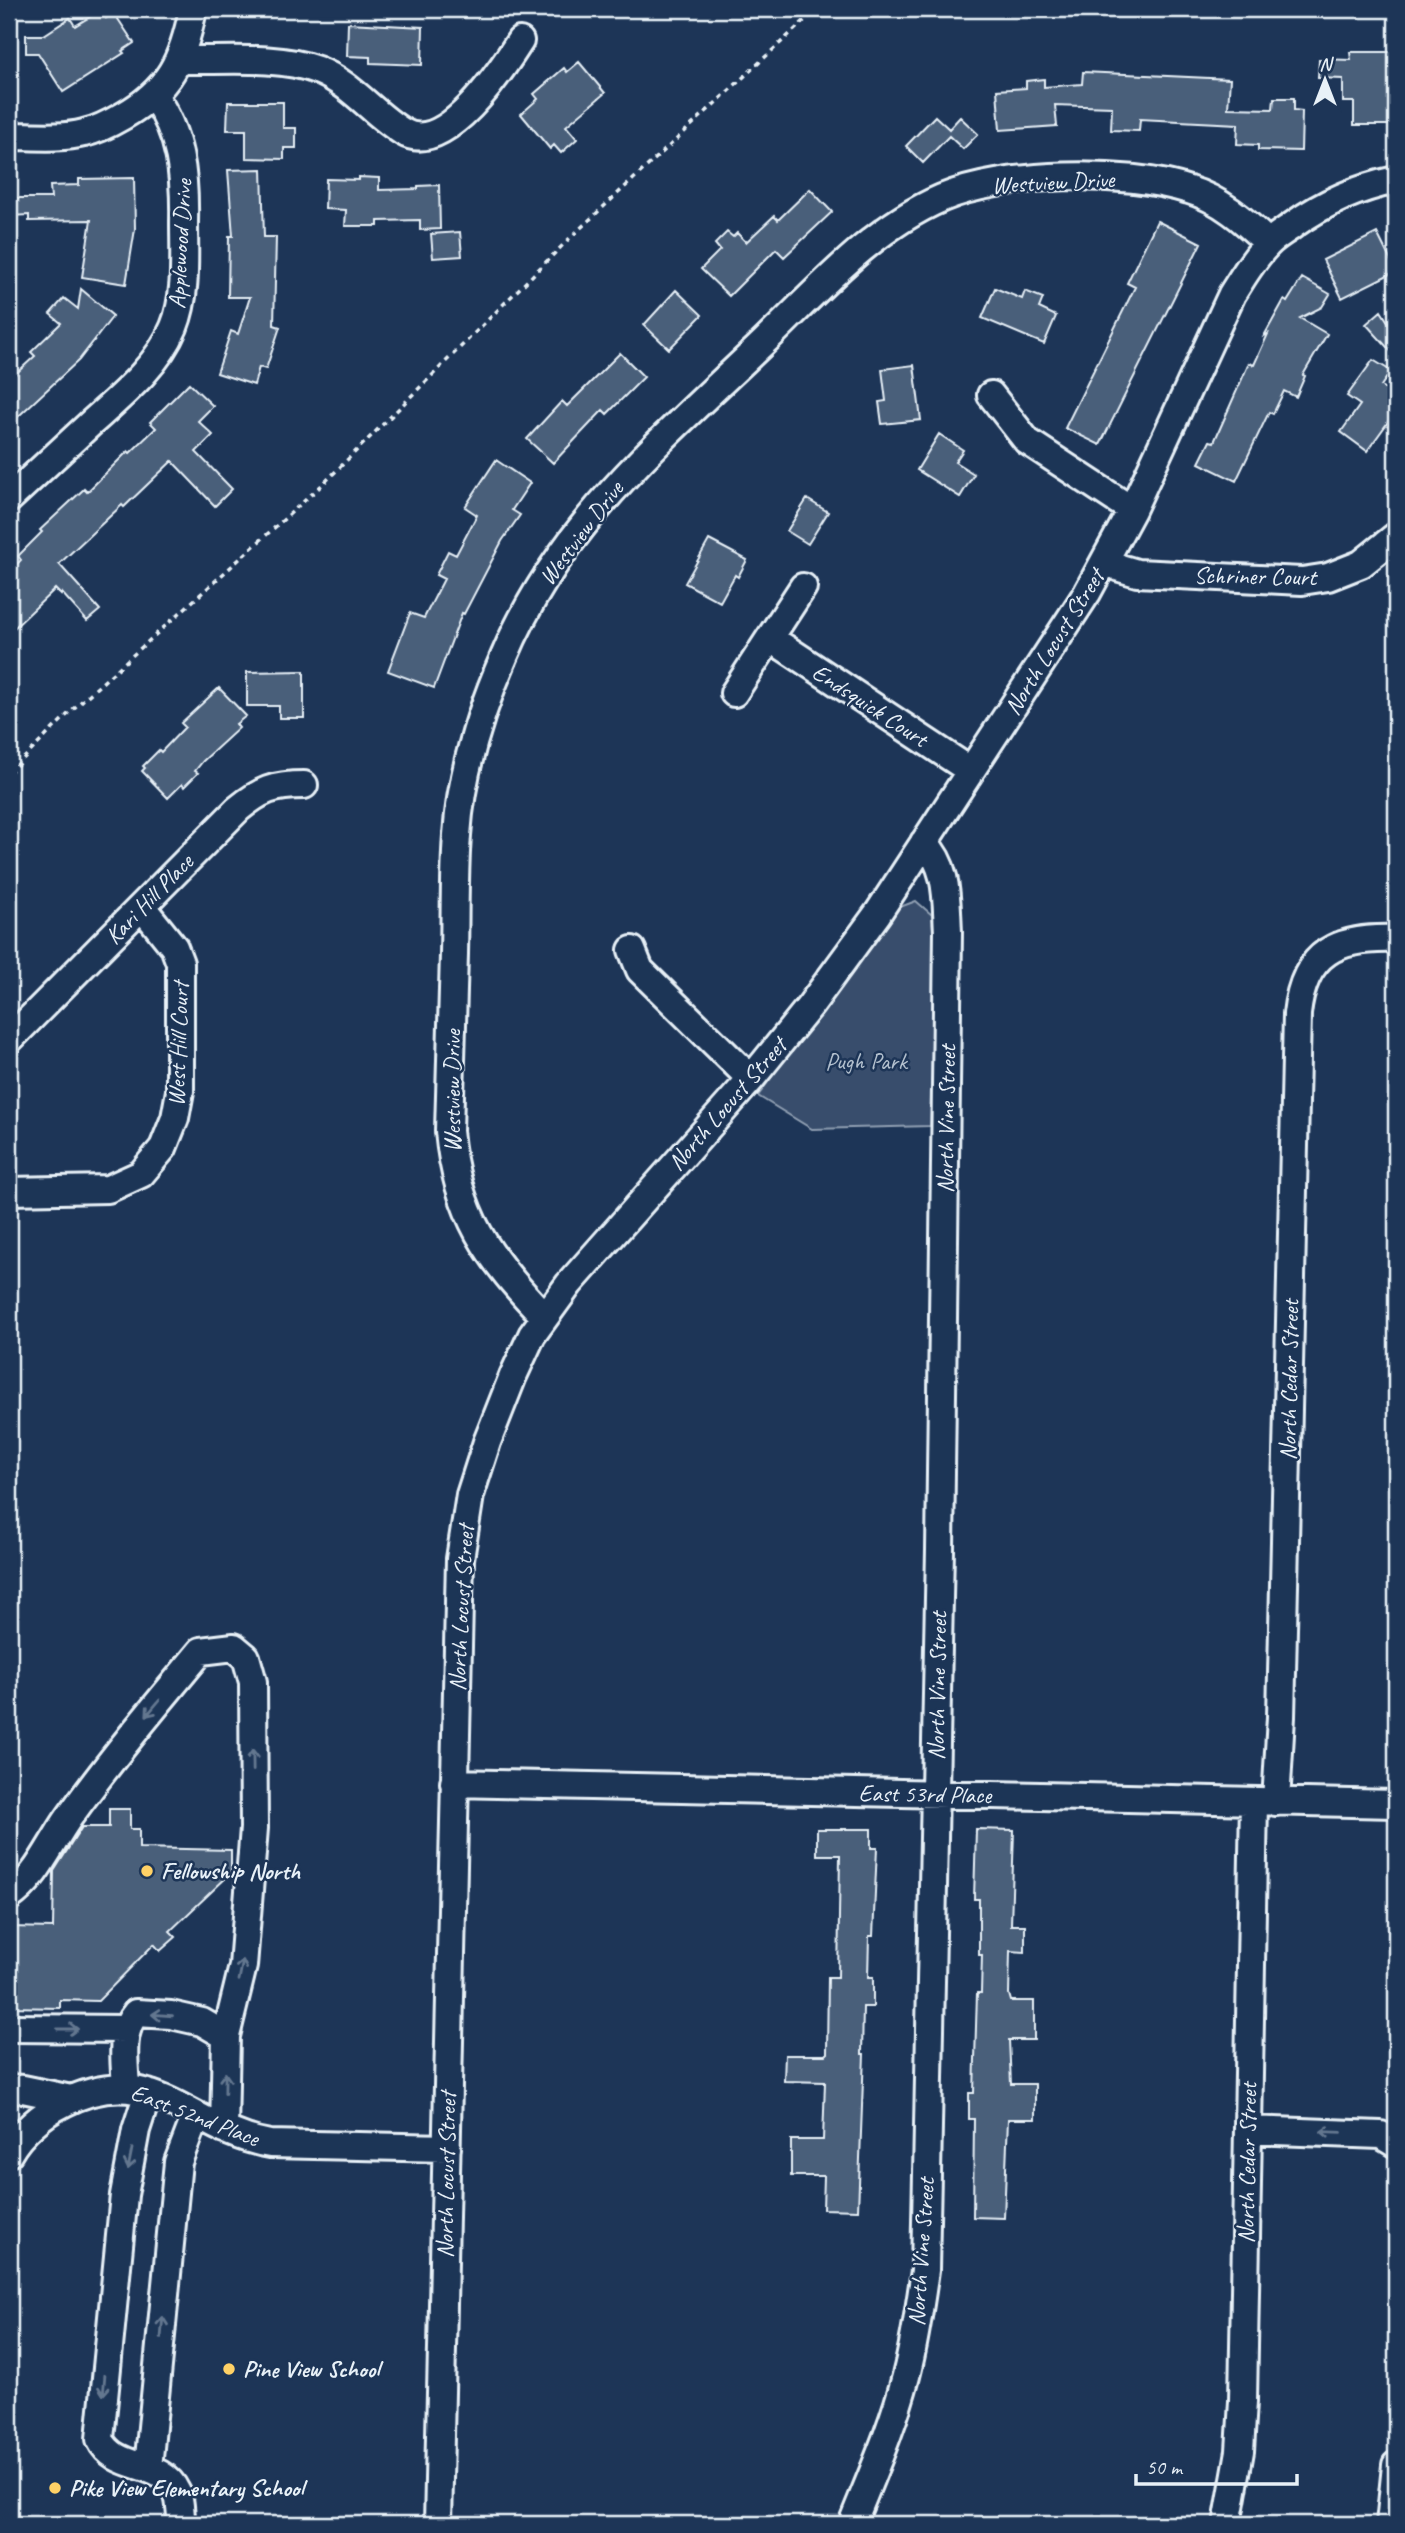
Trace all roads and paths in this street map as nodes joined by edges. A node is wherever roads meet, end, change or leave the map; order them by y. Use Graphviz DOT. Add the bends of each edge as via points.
graph roads {
  1 [pos="193,9"];
  2 [pos="817,9"];
  3 [pos="520,41"];
  4 [pos="180,60"];
  5 [pos="154,96"];
  6 [pos="9,136"];
  7 [pos="1396,180"];
  8 [pos="1268,243"];
  9 [pos="991,395"];
  10 [pos="9,499"];
  11 [pos="1132,510"];
  12 [pos="1396,536"];
  13 [pos="1106,560"];
  14 [pos="803,587"];
  15 [pos="769,638"];
  16 [pos="734,693"];
  17 [pos="971,771"];
  18 [pos="9,773"];
  19 [pos="304,785"];
  20 [pos="924,842"];
  21 [pos="142,907"];
  22 [pos="1396,939"];
  23 [pos="632,950"];
  24 [pos="9,1040"];
  25 [pos="751,1079"];
  26 [pos="9,1191"];
  27 [pos="545,1317"];
  28 [pos="454,1783"];
  29 [pos="934,1794"];
  30 [pos="1265,1801"];
  31 [pos="1396,1804"];
  32 [pos="9,1897"];
  33 [pos="9,2028"];
  34 [pos="127,2029"];
  35 [pos="226,2036"];
  36 [pos="9,2088"];
  37 [pos="137,2090"];
  38 [pos="71,2099"];
  39 [pos="196,2115"];
  40 [pos="224,2130"];
  41 [pos="1248,2130"];
  42 [pos="1396,2144"];
  43 [pos="447,2148"];
  44 [pos="9,2153"];
  45 [pos="1396,2465"];
  46 [pos="148,2468"];
  47 [pos="182,2524"];
  48 [pos="438,2524"];
  49 [pos="852,2524"];
  50 [pos="1227,2524"];
  51 [pos="1390,2524"];
  1 -- 4 [label="street"];
  2 -- 18 [label="path" via="572,236 323,484 73,709"];
  3 -- 4 [label="street" via="467,110 424,136 404,133 352,90 320,71 276,62"];
  4 -- 5 [label="street"];
  5 -- 6 [label="street" via="109,124 84,133"];
  5 -- 10 [label="street, Applewood Drive" via="177,139 185,183 183,294 174,327 132,386"];
  7 -- 8 [label="street" via="1329,201"];
  8 -- 11 [label="street" via="1232,294"];
  8 -- 27 [label="street, Westview Drive" via="1210,199 1155,181 1013,180 943,198 863,247 619,482 567,544 531,600 503,658 481,719 457,834 452,1161 478,1235 510,1281"];
  9 -- 11 [label="street" via="1027,441"];
  11 -- 13 [label="street, North Locust Street"];
  12 -- 13 [label="street, Schriner Court" via="1351,569 1302,580 1137,573"];
  13 -- 17 [label="street, North Locust Street"];
  14 -- 15 [label="street"];
  15 -- 16 [label="street"];
  15 -- 17 [label="street, Endsquick Court"];
  17 -- 20 [label="street, North Locust Street"];
  19 -- 21 [label="street, Kari Hill Place" via="269,788 255,795"];
  20 -- 25 [label="street, North Locust Street" via="878,913"];
  20 -- 29 [label="street, North Vine Street" via="939,859 948,932"];
  21 -- 24 [label="street, Kari Hill Place"];
  21 -- 26 [label="street, West Hill Court" via="174,947 180,963 180,1091 163,1148 141,1174 108,1189"];
  22 -- 30 [label="street, North Cedar Street" via="1367,938 1331,950 1316,962 1299,995 1281,1717"];
  23 -- 25 [label="street" via="640,970"];
  25 -- 27 [label="street, North Locust Street"];
  27 -- 28 [label="street, North Locust Street" via="513,1376 468,1508 460,1559"];
  28 -- 29 [label="street, East 53rd Place"];
  28 -- 43 [label="street, North Locust Street"];
  29 -- 30 [label="street, East 53rd Place"];
  29 -- 49 [label="street, North Vine Street" via="925,2270 918,2328 905,2378"];
  30 -- 31 [label="street, East 53rd Place"];
  30 -- 41 [label="street, North Cedar Street"];
  35 -- 32 [label="street, one-way" via="243,1966 254,1828 253,1682 246,1657 234,1647 201,1651 127,1738 25,1886"];
  33 -- 34 [label="street, one-way"];
  35 -- 34 [label="street, one-way" via="202,2022 171,2015 136,2013"];
  34 -- 37 [label="street" via="124,2050"];
  40 -- 35 [label="street, one-way"];
  36 -- 38 [label="street"];
  37 -- 38 [label="street, East 52nd Place" via="94,2091"];
  37 -- 39 [label="street, East 52nd Place"];
  37 -- 46 [label="street, one-way" via="100,2439 105,2450 120,2461"];
  38 -- 44 [label="street, East 52nd Place" via="29,2129"];
  39 -- 40 [label="street, East 52nd Place"];
  46 -- 39 [label="street, one-way" via="178,2162"];
  40 -- 43 [label="street, East 52nd Place" via="270,2144"];
  42 -- 41 [label="street, one-way" via="1381,2135"];
  41 -- 50 [label="street, North Cedar Street" via="1241,2438"];
  43 -- 48 [label="street, North Locust Street"];
  45 -- 51 [label="street"];
  46 -- 47 [label="street" via="176,2490"];
}
